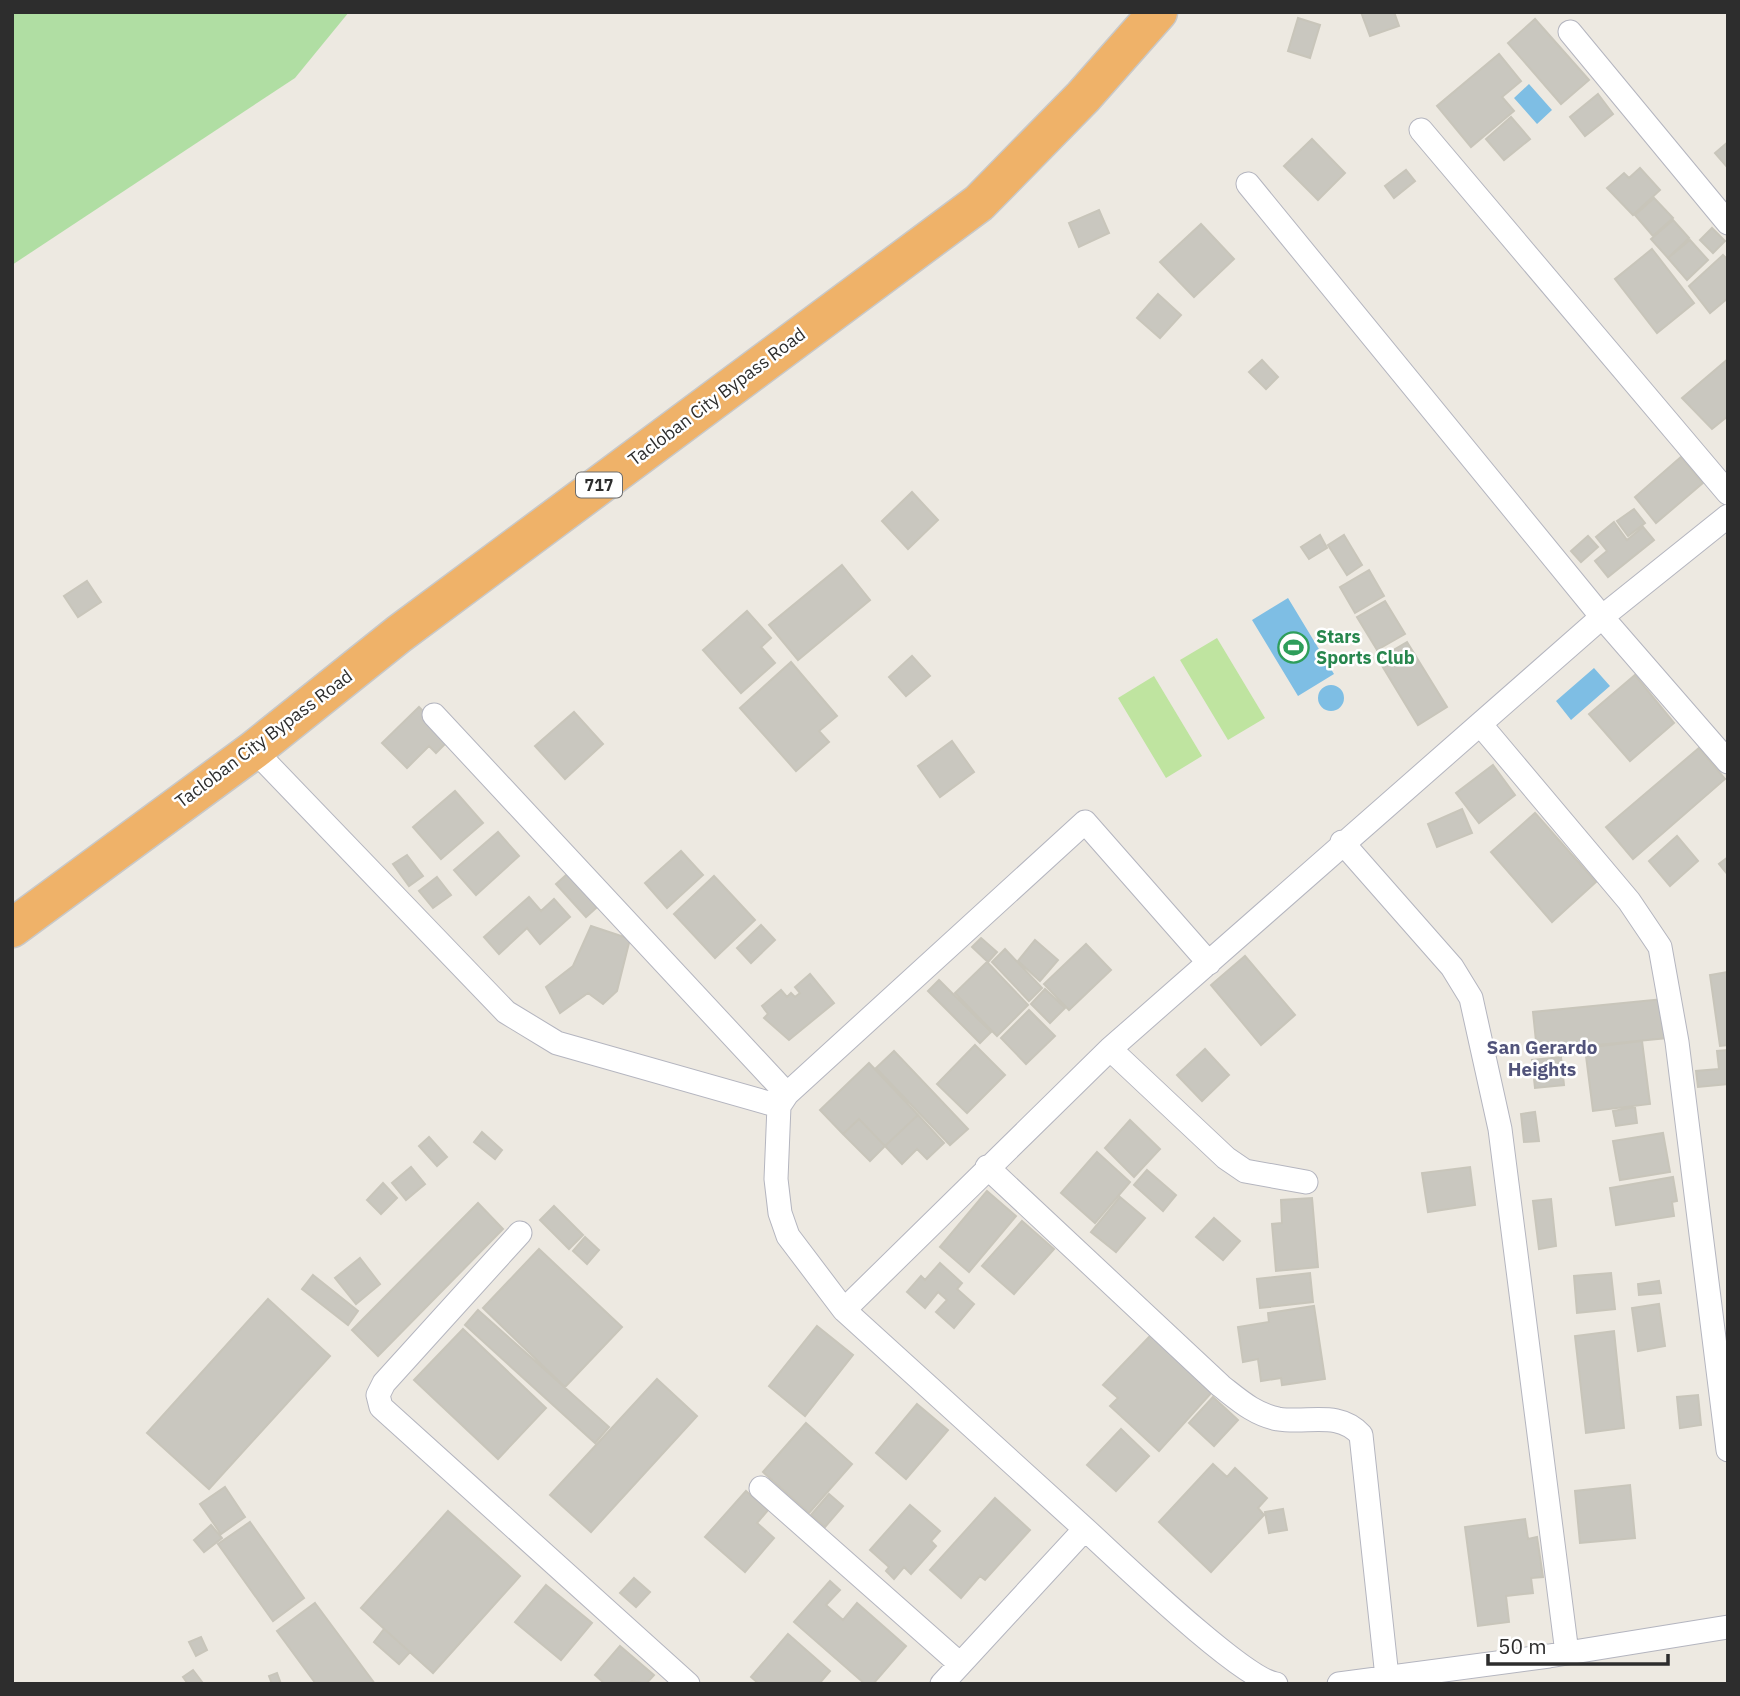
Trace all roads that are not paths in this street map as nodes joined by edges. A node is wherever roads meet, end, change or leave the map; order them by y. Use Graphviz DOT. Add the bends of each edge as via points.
graph roads {
  1 [pos="1158,12"];
  2 [pos="1570,32"];
  3 [pos="1421,130"];
  4 [pos="1248,184"];
  5 [pos="1728,223"];
  6 [pos="1728,493"];
  7 [pos="1728,516"];
  8 [pos="1602,617"];
  9 [pos="434,715"];
  10 [pos="1480,724"];
  11 [pos="254,750"];
  12 [pos="1728,762"];
  13 [pos="1342,842"];
  14 [pos="12,928"];
  15 [pos="1209,963"];
  16 [pos="1110,1049"];
  17 [pos="783,1100"];
  18 [pos="987,1167"];
  19 [pos="1306,1182"];
  20 [pos="520,1233"];
  21 [pos="844,1310"];
  22 [pos="1728,1450"];
  23 [pos="761,1488"];
  24 [pos="1085,1529"];
  25 [pos="1728,1627"];
  26 [pos="1567,1653"];
  27 [pos="960,1664"];
  28 [pos="1387,1677"];
  29 [pos="686,1683"];
  30 [pos="942,1684"];
  31 [pos="1276,1684"];
  32 [pos="1339,1684"];
  1 -- 11 [label="highway, Tacloban City Bypass Road / 717" via="1083,97 979,202 399,634"];
  2 -- 5 [label="street"];
  3 -- 6 [label="street"];
  4 -- 8 [label="street"];
  7 -- 8 [label="street"];
  8 -- 10 [label="street"];
  8 -- 12 [label="street"];
  9 -- 17 [label="street"];
  10 -- 13 [label="street"];
  10 -- 22 [label="street" via="1629,901 1660,947 1677,1042"];
  11 -- 14 [label="highway, Tacloban City Bypass Road / 717"];
  11 -- 17 [label="street" via="506,1012 531,1030 587,1052"];
  13 -- 15 [label="street"];
  13 -- 26 [label="street" via="1452,967 1474,1009 1500,1129"];
  15 -- 16 [label="street"];
  15 -- 17 [label="street" via="1085,822"];
  16 -- 18 [label="street"];
  16 -- 19 [label="street" via="1245,1171"];
  17 -- 21 [label="street" via="776,1179 780,1213 788,1236"];
  18 -- 21 [label="street"];
  18 -- 28 [label="street" via="1252,1411 1278,1419 1339,1420 1361,1435"];
  20 -- 29 [label="street" via="384,1383 378,1395 381,1407"];
  21 -- 24 [label="street"];
  23 -- 27 [label="street"];
  24 -- 27 [label="street"];
  24 -- 31 [label="street" via="1226,1654 1264,1682"];
  25 -- 26 [label="street"];
  26 -- 28 [label="street"];
  27 -- 30 [label="street"];
  28 -- 32 [label="street"];
}
